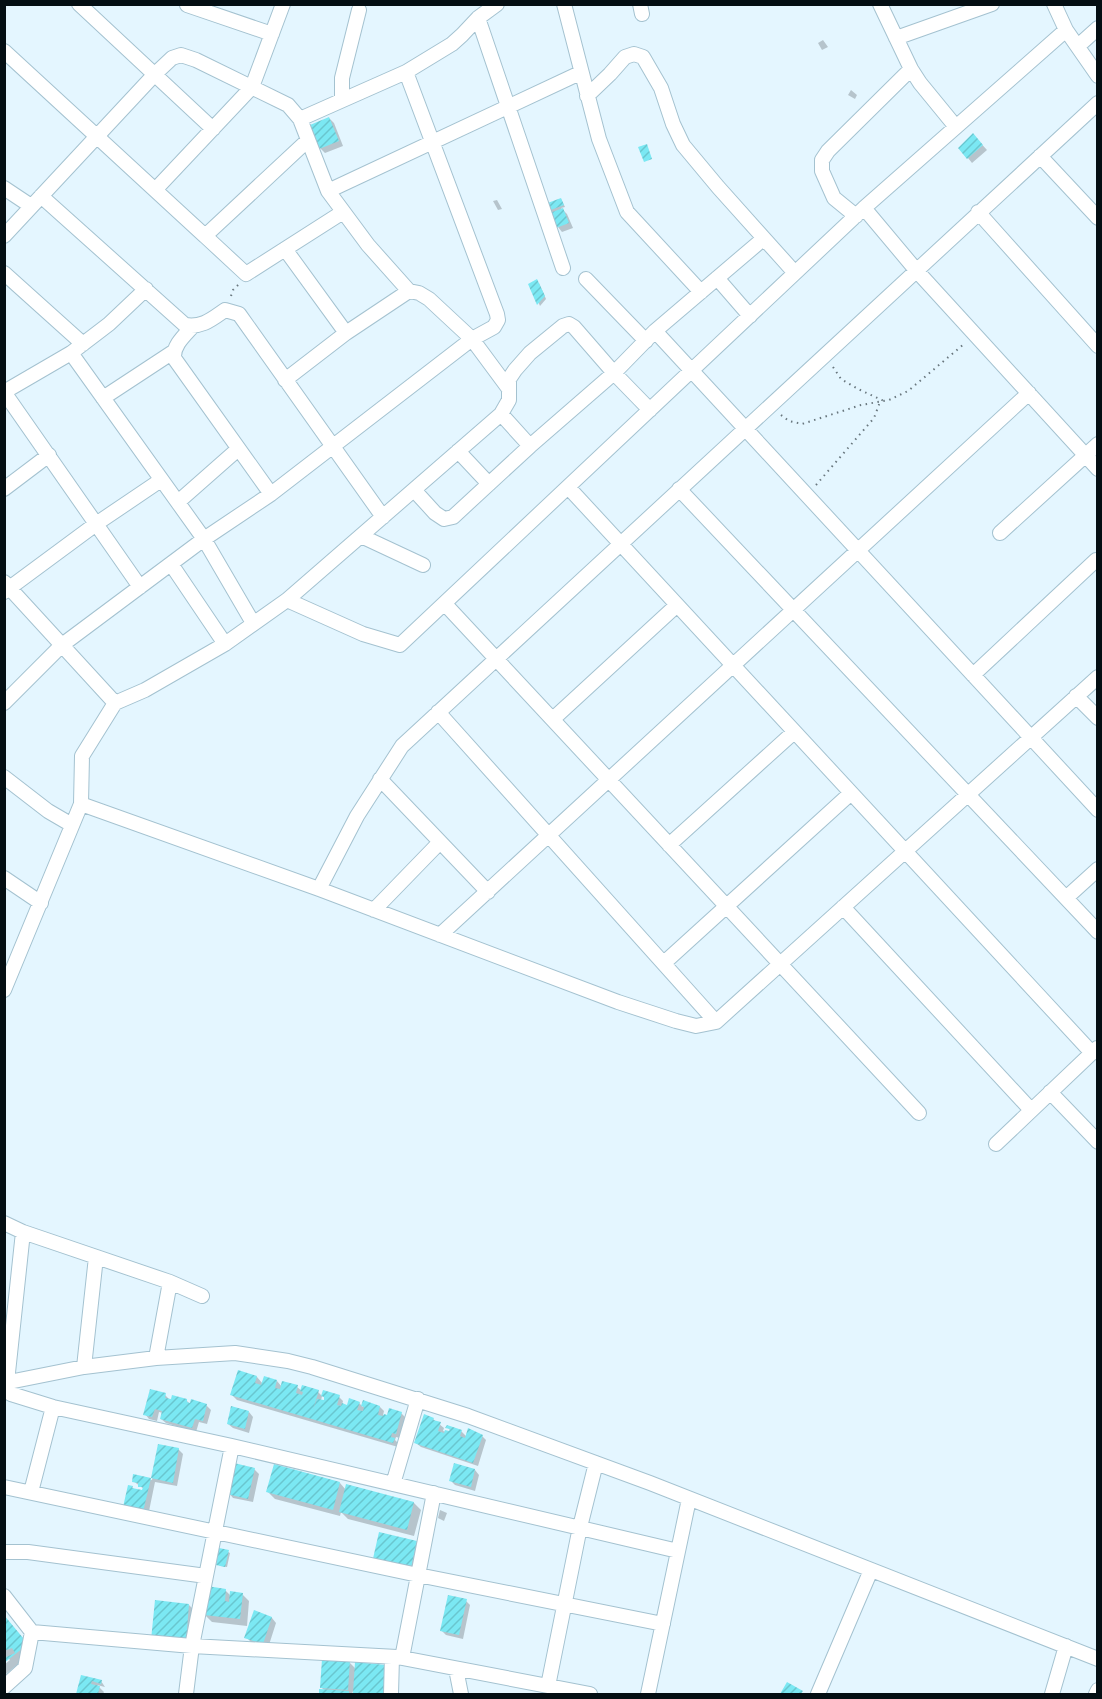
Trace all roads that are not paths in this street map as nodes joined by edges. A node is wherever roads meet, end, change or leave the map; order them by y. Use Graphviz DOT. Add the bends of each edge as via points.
graph roads {
  1 [pos="79,4"];
  2 [pos="283,4"];
  3 [pos="497,4"];
  4 [pos="564,4"];
  5 [pos="880,4"];
  6 [pos="992,4"];
  7 [pos="1054,4"];
  8 [pos="187,5"];
  9 [pos="967,8"];
  10 [pos="359,10"];
  11 [pos="478,18"];
  12 [pos="1098,28"];
  13 [pos="1066,30"];
  14 [pos="272,34"];
  15 [pos="896,38"];
  16 [pos="1078,46"];
  17 [pos="4,51"];
  18 [pos="911,69"];
  19 [pos="406,72"];
  20 [pos="580,73"];
  21 [pos="154,74"];
  22 [pos="1098,76"];
  23 [pos="252,87"];
  24 [pos="587,96"];
  25 [pos="342,100"];
  26 [pos="1098,103"];
  27 [pos="509,106"];
  28 [pos="300,119"];
  29 [pos="956,127"];
  30 [pos="213,129"];
  31 [pos="97,136"];
  32 [pos="308,140"];
  33 [pos="432,142"];
  34 [pos="1040,156"];
  35 [pos="4,188"];
  36 [pos="155,190"];
  37 [pos="328,191"];
  38 [pos="36,201"];
  39 [pos="343,212"];
  40 [pos="860,212"];
  41 [pos="978,212"];
  42 [pos="1098,218"];
  43 [pos="4,236"];
  44 [pos="205,236"];
  45 [pos="763,239"];
  46 [pos="285,249"];
  47 [pos="563,268"];
  48 [pos="916,270"];
  49 [pos="4,273"];
  50 [pos="795,273"];
  51 [pos="717,278"];
  52 [pos="586,279"];
  53 [pos="147,289"];
  54 [pos="409,291"];
  55 [pos="701,292"];
  56 [pos="750,316"];
  57 [pos="193,326"];
  58 [pos="346,333"];
  59 [pos="650,336"];
  60 [pos="472,339"];
  61 [pos="83,344"];
  62 [pos="1098,346"];
  63 [pos="173,352"];
  64 [pos="71,353"];
  65 [pos="691,371"];
  66 [pos="614,373"];
  67 [pos="285,380"];
  68 [pos="509,389"];
  69 [pos="5,392"];
  70 [pos="1029,393"];
  71 [pos="103,398"];
  72 [pos="650,410"];
  73 [pos="501,414"];
  74 [pos="744,428"];
  75 [pos="1098,444"];
  76 [pos="333,446"];
  77 [pos="530,446"];
  78 [pos="237,450"];
  79 [pos="458,451"];
  80 [pos="1085,455"];
  81 [pos="49,456"];
  82 [pos="1098,469"];
  83 [pos="162,480"];
  84 [pos="489,484"];
  85 [pos="568,487"];
  86 [pos="4,489"];
  87 [pos="679,489"];
  88 [pos="414,490"];
  89 [pos="271,494"];
  90 [pos="178,502"];
  91 [pos="382,517"];
  92 [pos="96,525"];
  93 [pos="1000,533"];
  94 [pos="361,536"];
  95 [pos="204,539"];
  96 [pos="620,544"];
  97 [pos="858,551"];
  98 [pos="1096,560"];
  99 [pos="171,564"];
  100 [pos="423,565"];
  101 [pos="6,587"];
  102 [pos="140,587"];
  103 [pos="287,600"];
  104 [pos="445,604"];
  105 [pos="677,605"];
  106 [pos="794,610"];
  107 [pos="253,623"];
  108 [pos="225,644"];
  109 [pos="62,645"];
  110 [pos="496,659"];
  111 [pos="733,666"];
  112 [pos="973,675"];
  113 [pos="1098,676"];
  114 [pos="1076,696"];
  115 [pos="4,703"];
  116 [pos="115,703"];
  117 [pos="438,712"];
  118 [pos="1098,718"];
  119 [pos="553,719"];
  120 [pos="794,732"];
  121 [pos="1031,737"];
  122 [pos="4,777"];
  123 [pos="380,779"];
  124 [pos="609,780"];
  125 [pos="851,793"];
  126 [pos="967,794"];
  127 [pos="81,804"];
  128 [pos="1098,810"];
  129 [pos="72,825"];
  130 [pos="549,836"];
  131 [pos="440,842"];
  132 [pos="669,844"];
  133 [pos="905,851"];
  134 [pos="1098,869"];
  135 [pos="4,878"];
  136 [pos="320,889"];
  137 [pos="488,892"];
  138 [pos="1066,898"];
  139 [pos="41,903"];
  140 [pos="727,907"];
  141 [pos="843,907"];
  142 [pos="374,910"];
  143 [pos="1098,932"];
  144 [pos="440,935"];
  145 [pos="663,963"];
  146 [pos="780,964"];
  147 [pos="4,990"];
  148 [pos="716,1022"];
  149 [pos="1095,1050"];
  150 [pos="1050,1092"];
  151 [pos="1031,1110"];
  152 [pos="919,1113"];
  153 [pos="1098,1142"];
  154 [pos="996,1144"];
  155 [pos="4,1223"];
  156 [pos="23,1232"];
  157 [pos="96,1257"];
  158 [pos="170,1282"];
  159 [pos="202,1296"];
  160 [pos="156,1358"];
  161 [pos="84,1367"];
  162 [pos="6,1383"];
  163 [pos="418,1399"];
  164 [pos="53,1407"];
  165 [pos="232,1446"];
  166 [pos="596,1463"];
  167 [pos="393,1484"];
  168 [pos="4,1487"];
  169 [pos="31,1492"];
  170 [pos="434,1493"];
  171 [pos="689,1499"];
  172 [pos="580,1527"];
  173 [pos="215,1531"];
  174 [pos="678,1551"];
  175 [pos="4,1552"];
  176 [pos="872,1570"];
  177 [pos="418,1575"];
  178 [pos="206,1576"];
  179 [pos="4,1596"];
  180 [pos="566,1605"];
  181 [pos="663,1624"];
  182 [pos="32,1632"];
  183 [pos="192,1646"];
  184 [pos="1066,1646"];
  185 [pos="397,1658"];
  186 [pos="1098,1659"];
  187 [pos="456,1669"];
  188 [pos="548,1686"];
  189 [pos="4,1687"];
  190 [pos="1098,1690"];
  191 [pos="186,1695"];
  192 [pos="391,1695"];
  193 [pos="461,1695"];
  194 [pos="590,1695"];
  195 [pos="648,1695"];
  196 [pos="818,1695"];
  197 [pos="1052,1695"];
  198 [pos="1096,1695"];
  1 -- 21 [label="street"];
  2 -- 14 [label="street"];
  3 -- 11 [label="street"];
  4 -- 20 [label="street"];
  5 -- 15 [label="street"];
  6 -- 9 [label="street"];
  7 -- 13 [label="street"];
  8 -- 14 [label="street"];
  9 -- 15 [label="street"];
  10 -- 25 [label="street" via="342,78"];
  11 -- 19 [label="street" via="452,44"];
  11 -- 27 [label="street"];
  12 -- 16 [label="street"];
  13 -- 16 [label="street"];
  13 -- 29 [label="street"];
  14 -- 23 [label="street"];
  15 -- 18 [label="street"];
  16 -- 22 [label="street"];
  17 -- 31 [label="street"];
  18 -- 29 [label="street"];
  18 -- 40 [label="street" via="822,160 822,171 834,198"];
  19 -- 25 [label="street"];
  19 -- 33 [label="street"];
  20 -- 24 [label="street"];
  20 -- 27 [label="street"];
  21 -- 23 [label="street" via="181,55"];
  21 -- 30 [label="street"];
  21 -- 31 [label="street"];
  23 -- 28 [label="street" via="288,105"];
  23 -- 30 [label="street"];
  24 -- 45 [label="street" via="625,57 643,57 662,88 683,145"];
  24 -- 55 [label="street" via="627,212"];
  25 -- 28 [label="street"];
  26 -- 34 [label="street"];
  27 -- 33 [label="street"];
  27 -- 47 [label="street"];
  28 -- 32 [label="street"];
  29 -- 40 [label="street"];
  30 -- 36 [label="street"];
  31 -- 36 [label="street"];
  31 -- 38 [label="street"];
  32 -- 37 [label="street"];
  32 -- 44 [label="street"];
  33 -- 37 [label="street"];
  33 -- 60 [label="street" via="497,314 494,327"];
  34 -- 41 [label="street"];
  34 -- 42 [label="street"];
  35 -- 38 [label="street"];
  36 -- 44 [label="street"];
  37 -- 39 [label="street"];
  38 -- 43 [label="street"];
  38 -- 53 [label="street"];
  39 -- 46 [label="street"];
  39 -- 54 [label="street"];
  40 -- 48 [label="street"];
  40 -- 50 [label="street"];
  41 -- 48 [label="street"];
  41 -- 62 [label="street"];
  44 -- 46 [label="street" via="246,274"];
  45 -- 50 [label="street"];
  45 -- 51 [label="street"];
  46 -- 58 [label="street"];
  48 -- 70 [label="street"];
  48 -- 74 [label="street"];
  49 -- 61 [label="street"];
  50 -- 56 [label="street"];
  51 -- 55 [label="street"];
  51 -- 56 [label="street"];
  52 -- 59 [label="street"];
  53 -- 57 [label="street" via="180,322"];
  53 -- 61 [label="street"];
  54 -- 58 [label="street"];
  54 -- 60 [label="street" via="429,298"];
  55 -- 59 [label="street"];
  56 -- 65 [label="street"];
  57 -- 63 [label="street"];
  57 -- 67 [label="street" via="225,310 239,314"];
  58 -- 67 [label="street"];
  59 -- 65 [label="street"];
  59 -- 66 [label="street"];
  60 -- 68 [label="street"];
  60 -- 76 [label="street"];
  61 -- 64 [label="street"];
  63 -- 71 [label="street"];
  63 -- 78 [label="street"];
  64 -- 69 [label="street"];
  64 -- 71 [label="street"];
  65 -- 72 [label="street"];
  65 -- 74 [label="street"];
  66 -- 68 [label="street" via="569,324 530,353 509,379"];
  66 -- 72 [label="street"];
  66 -- 77 [label="street"];
  67 -- 76 [label="street"];
  68 -- 73 [label="street" via="509,400"];
  69 -- 81 [label="street"];
  70 -- 80 [label="street"];
  70 -- 97 [label="street"];
  71 -- 83 [label="street"];
  72 -- 85 [label="street"];
  73 -- 77 [label="street"];
  73 -- 79 [label="street"];
  74 -- 87 [label="street"];
  74 -- 97 [label="street"];
  75 -- 80 [label="street"];
  76 -- 89 [label="street"];
  76 -- 91 [label="street"];
  77 -- 84 [label="street"];
  78 -- 89 [label="street"];
  78 -- 90 [label="street"];
  79 -- 84 [label="street"];
  79 -- 88 [label="street"];
  80 -- 82 [label="street"];
  80 -- 93 [label="street"];
  81 -- 86 [label="street"];
  81 -- 92 [label="street"];
  83 -- 90 [label="street"];
  83 -- 92 [label="street"];
  84 -- 88 [label="street" via="449,519 435,513"];
  85 -- 96 [label="street"];
  85 -- 104 [label="street"];
  87 -- 96 [label="street"];
  87 -- 106 [label="street"];
  88 -- 91 [label="street"];
  89 -- 95 [label="street"];
  90 -- 95 [label="street"];
  91 -- 94 [label="street"];
  92 -- 101 [label="street"];
  92 -- 102 [label="street"];
  94 -- 100 [label="street"];
  94 -- 103 [label="street"];
  95 -- 99 [label="street"];
  95 -- 107 [label="street"];
  96 -- 105 [label="street"];
  96 -- 110 [label="street"];
  97 -- 106 [label="street"];
  97 -- 112 [label="street"];
  98 -- 112 [label="street"];
  99 -- 102 [label="street"];
  99 -- 108 [label="street"];
  101 -- 109 [label="street"];
  102 -- 109 [label="street"];
  103 -- 104 [label="street" via="363,634 400,645"];
  103 -- 107 [label="street"];
  104 -- 110 [label="street"];
  105 -- 111 [label="street"];
  105 -- 119 [label="street"];
  106 -- 111 [label="street"];
  106 -- 126 [label="street"];
  107 -- 108 [label="street"];
  108 -- 116 [label="street"];
  109 -- 115 [label="street"];
  109 -- 116 [label="street"];
  110 -- 117 [label="street"];
  110 -- 119 [label="street"];
  111 -- 120 [label="street"];
  111 -- 124 [label="street"];
  112 -- 121 [label="street"];
  113 -- 114 [label="street"];
  114 -- 118 [label="street"];
  114 -- 121 [label="street"];
  116 -- 127 [label="street" via="82,756"];
  117 -- 123 [label="street" via="402,746"];
  117 -- 130 [label="street"];
  119 -- 124 [label="street"];
  120 -- 125 [label="street"];
  120 -- 132 [label="street"];
  121 -- 126 [label="street"];
  121 -- 128 [label="street"];
  122 -- 129 [label="street"];
  123 -- 131 [label="street"];
  123 -- 136 [label="street"];
  124 -- 130 [label="street"];
  124 -- 132 [label="street"];
  125 -- 133 [label="street"];
  125 -- 140 [label="street"];
  126 -- 133 [label="street"];
  126 -- 138 [label="street"];
  127 -- 129 [label="street"];
  127 -- 136 [label="street"];
  129 -- 139 [label="street"];
  130 -- 137 [label="street"];
  130 -- 145 [label="street"];
  131 -- 137 [label="street"];
  131 -- 142 [label="street"];
  132 -- 140 [label="street"];
  133 -- 141 [label="street"];
  133 -- 149 [label="street"];
  134 -- 138 [label="street"];
  135 -- 139 [label="street"];
  136 -- 142 [label="street"];
  137 -- 144 [label="street"];
  138 -- 143 [label="street"];
  139 -- 147 [label="street"];
  140 -- 145 [label="street"];
  140 -- 146 [label="street"];
  141 -- 146 [label="street"];
  141 -- 151 [label="street"];
  142 -- 144 [label="street"];
  144 -- 148 [label="street" via="676,1021 696,1026"];
  145 -- 148 [label="street"];
  146 -- 148 [label="street"];
  146 -- 152 [label="street"];
  149 -- 150 [label="street"];
  150 -- 151 [label="street"];
  150 -- 153 [label="street"];
  151 -- 154 [label="street"];
  155 -- 156 [label="street"];
  156 -- 157 [label="street"];
  156 -- 162 [label="street"];
  157 -- 158 [label="street"];
  157 -- 161 [label="street"];
  158 -- 159 [label="street"];
  158 -- 160 [label="street"];
  160 -- 161 [label="street"];
  160 -- 163 [label="street" via="235,1353 262,1357 312,1366"];
  161 -- 162 [label="street"];
  162 -- 164 [label="street" via="11,1394"];
  163 -- 166 [label="street"];
  163 -- 167 [label="street"];
  164 -- 165 [label="street"];
  164 -- 169 [label="street"];
  165 -- 167 [label="street"];
  165 -- 173 [label="street"];
  166 -- 171 [label="street"];
  166 -- 172 [label="street"];
  167 -- 170 [label="street"];
  168 -- 169 [label="street"];
  169 -- 173 [label="street"];
  170 -- 172 [label="street"];
  170 -- 177 [label="street"];
  171 -- 174 [label="street"];
  171 -- 176 [label="street"];
  172 -- 174 [label="street"];
  172 -- 180 [label="street"];
  173 -- 177 [label="street"];
  173 -- 178 [label="street"];
  174 -- 181 [label="street"];
  175 -- 178 [label="street"];
  176 -- 184 [label="street"];
  176 -- 196 [label="street"];
  177 -- 180 [label="street"];
  177 -- 185 [label="street"];
  178 -- 183 [label="street"];
  179 -- 182 [label="street"];
  180 -- 181 [label="street"];
  180 -- 188 [label="street"];
  181 -- 195 [label="street"];
  182 -- 183 [label="street"];
  182 -- 189 [label="street" via="25,1668"];
  183 -- 185 [label="street"];
  183 -- 191 [label="street"];
  184 -- 186 [label="street"];
  184 -- 197 [label="street"];
  185 -- 187 [label="street"];
  185 -- 192 [label="street"];
  187 -- 188 [label="street"];
  187 -- 193 [label="street"];
  188 -- 194 [label="street"];
  190 -- 198 [label="street"];
}
